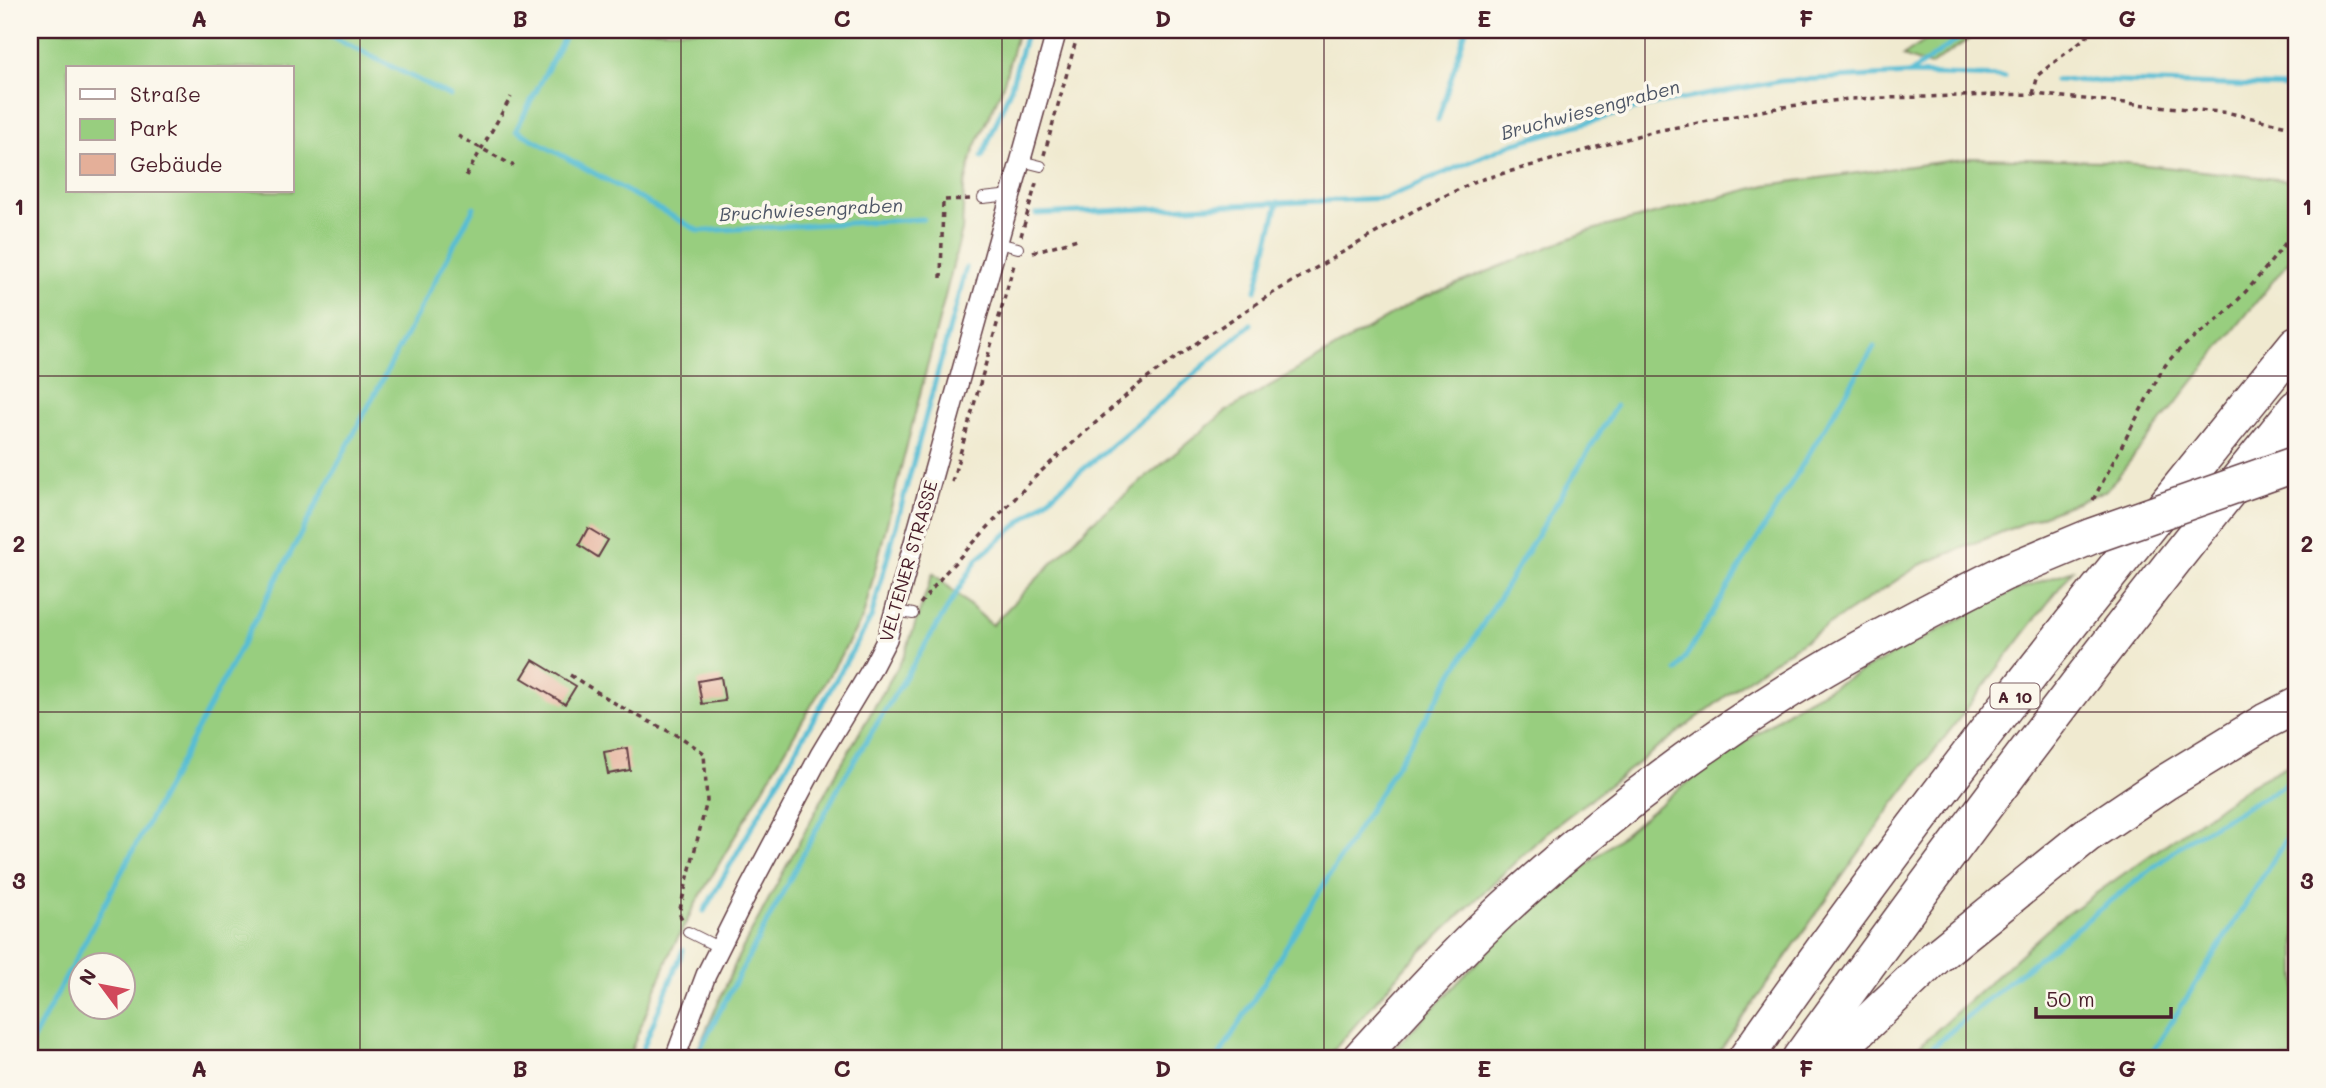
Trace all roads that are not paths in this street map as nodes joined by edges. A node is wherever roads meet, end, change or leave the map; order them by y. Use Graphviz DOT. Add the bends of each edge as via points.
graph roads {
  1 [pos="1057,30"];
  2 [pos="1021,161"];
  3 [pos="1041,166"];
  4 [pos="1011,195"];
  5 [pos="983,198"];
  6 [pos="998,243"];
  7 [pos="1018,248"];
  8 [pos="2296,344"];
  9 [pos="2296,408"];
  10 [pos="2296,464"];
  11 [pos="2296,706"];
  12 [pos="688,932"];
  13 [pos="720,948"];
  14 [pos="675,1058"];
  15 [pos="1360,1058"];
  16 [pos="1746,1058"];
  17 [pos="1800,1058"];
  18 [pos="1830,1058"];
  1 -- 2 [label="street, VELTENER STRASSE"];
  2 -- 3 [label="lane"];
  2 -- 4 [label="street, VELTENER STRASSE"];
  4 -- 5 [label="lane"];
  4 -- 6 [label="street, VELTENER STRASSE"];
  6 -- 7 [label="lane"];
  6 -- 13 [label="street, VELTENER STRASSE" via="904,612 820,755"];
  8 -- 16 [label="highway, A 10" via="2032,674"];
  9 -- 17 [label="highway, A 10" via="1982,811"];
  10 -- 15 [label="highway, bridge" via="2092,536 2006,572 1822,670 1611,818 1499,913"];
  11 -- 18 [label="highway" via="2087,835 1936,957"];
  12 -- 13 [label="lane"];
  13 -- 14 [label="street, VELTENER STRASSE"];
}
